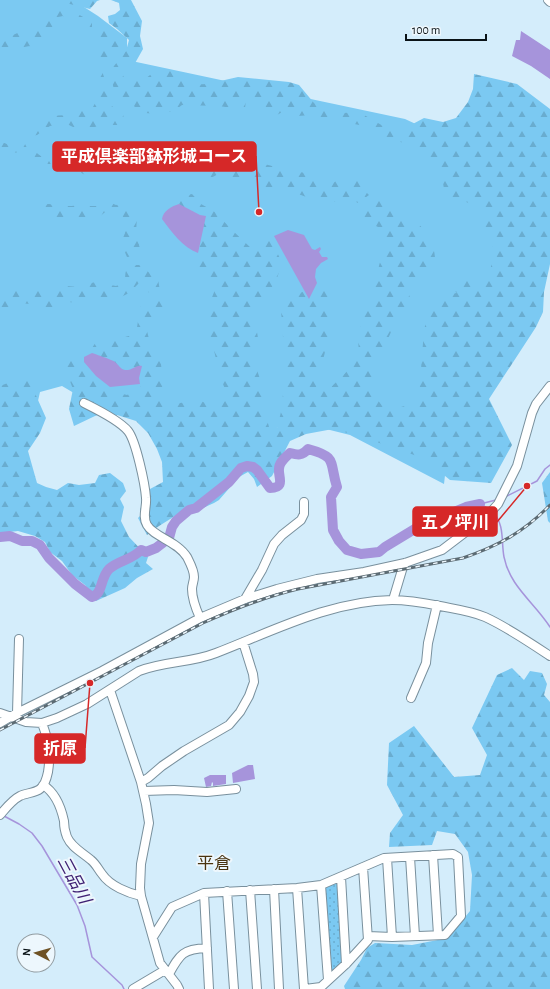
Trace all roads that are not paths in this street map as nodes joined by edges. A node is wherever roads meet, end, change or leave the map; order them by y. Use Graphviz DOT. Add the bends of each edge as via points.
graph roads {
  1 [pos="550,386"];
  2 [pos="84,403"];
  3 [pos="304,502"];
  4 [pos="406,563"];
  5 [pos="245,598"];
  6 [pos="393,600"];
  7 [pos="437,605"];
  8 [pos="200,618"];
  9 [pos="19,639"];
  10 [pos="243,642"];
  11 [pos="550,656"];
  12 [pos="110,690"];
  13 [pos="411,698"];
  14 [pos="0,713"];
  15 [pos="14,715"];
  16 [pos="0,723"];
  17 [pos="42,723"];
  18 [pos="141,782"];
  19 [pos="43,785"];
  20 [pos="236,789"];
  21 [pos="144,791"];
  22 [pos="3,812"];
  23 [pos="433,855"];
  24 [pos="410,856"];
  25 [pos="387,858"];
  26 [pos="363,867"];
  27 [pos="340,877"];
  28 [pos="321,885"];
  29 [pos="298,888"];
  30 [pos="274,889"];
  31 [pos="250,890"];
  32 [pos="227,891"];
  33 [pos="204,892"];
  34 [pos="142,896"];
  35 [pos="438,935"];
  36 [pos="368,936"];
  37 [pos="415,936"];
  38 [pos="392,937"];
  39 [pos="153,938"];
  40 [pos="207,948"];
  41 [pos="346,964"];
  42 [pos="167,972"];
  43 [pos="328,980"];
  44 [pos="133,989"];
  45 [pos="179,989"];
  46 [pos="209,989"];
  47 [pos="234,989"];
  48 [pos="257,989"];
  49 [pos="280,989"];
  50 [pos="305,989"];
  1 -- 4 [label="street" via="536,404 520,460 496,506 442,550"];
  2 -- 8 [label="street" via="122,425 130,434 146,490 147,525 181,550 192,568 193,598"];
  3 -- 5 [label="street" via="301,520 274,544"];
  4 -- 5 [label="street" via="317,579"];
  4 -- 6 [label="street"];
  5 -- 8 [label="street"];
  6 -- 7 [label="street"];
  6 -- 10 [label="street" via="351,605 314,615"];
  7 -- 11 [label="street" via="485,617"];
  7 -- 13 [label="street" via="426,663"];
  8 -- 15 [label="street"];
  9 -- 15 [label="street"];
  10 -- 12 [label="street" via="214,654 159,664 139,671"];
  10 -- 18 [label="street" via="254,674 254,682 240,712 229,725 184,751"];
  12 -- 17 [label="street" via="77,709"];
  12 -- 18 [label="street"];
  14 -- 15 [label="street"];
  15 -- 16 [label="street"];
  15 -- 17 [label="street" via="26,722"];
  17 -- 19 [label="street" via="48,739 50,756"];
  18 -- 21 [label="street"];
  19 -- 22 [label="street" via="40,789 12,801"];
  19 -- 34 [label="street" via="56,797 66,835 73,846 96,864 110,883"];
  20 -- 21 [label="street" via="207,792"];
  21 -- 34 [label="street" via="149,823 141,864"];
  23 -- 24 [label="street"];
  23 -- 35 [label="street"];
  23 -- 35 [label="street" via="453,854 458,858 461,916 445,935"];
  24 -- 25 [label="street"];
  24 -- 37 [label="street"];
  25 -- 26 [label="street"];
  25 -- 38 [label="street"];
  26 -- 27 [label="street"];
  26 -- 36 [label="street"];
  27 -- 28 [label="street"];
  27 -- 41 [label="street"];
  28 -- 29 [label="street"];
  28 -- 43 [label="street"];
  29 -- 30 [label="street"];
  29 -- 50 [label="street"];
  30 -- 31 [label="street"];
  30 -- 49 [label="street"];
  31 -- 32 [label="street"];
  31 -- 48 [label="street"];
  32 -- 33 [label="street"];
  32 -- 47 [label="street"];
  33 -- 39 [label="street" via="172,907"];
  33 -- 40 [label="street"];
  34 -- 39 [label="street"];
  35 -- 37 [label="street"];
  36 -- 38 [label="street"];
  36 -- 41 [label="street" via="368,940"];
  37 -- 38 [label="street"];
  39 -- 42 [label="street" via="160,963"];
  40 -- 42 [label="street" via="193,948 186,952"];
  40 -- 46 [label="street"];
  41 -- 43 [label="street"];
  42 -- 44 [label="street"];
  42 -- 45 [label="street"];
  43 -- 50 [label="street" via="321,987"];
}
